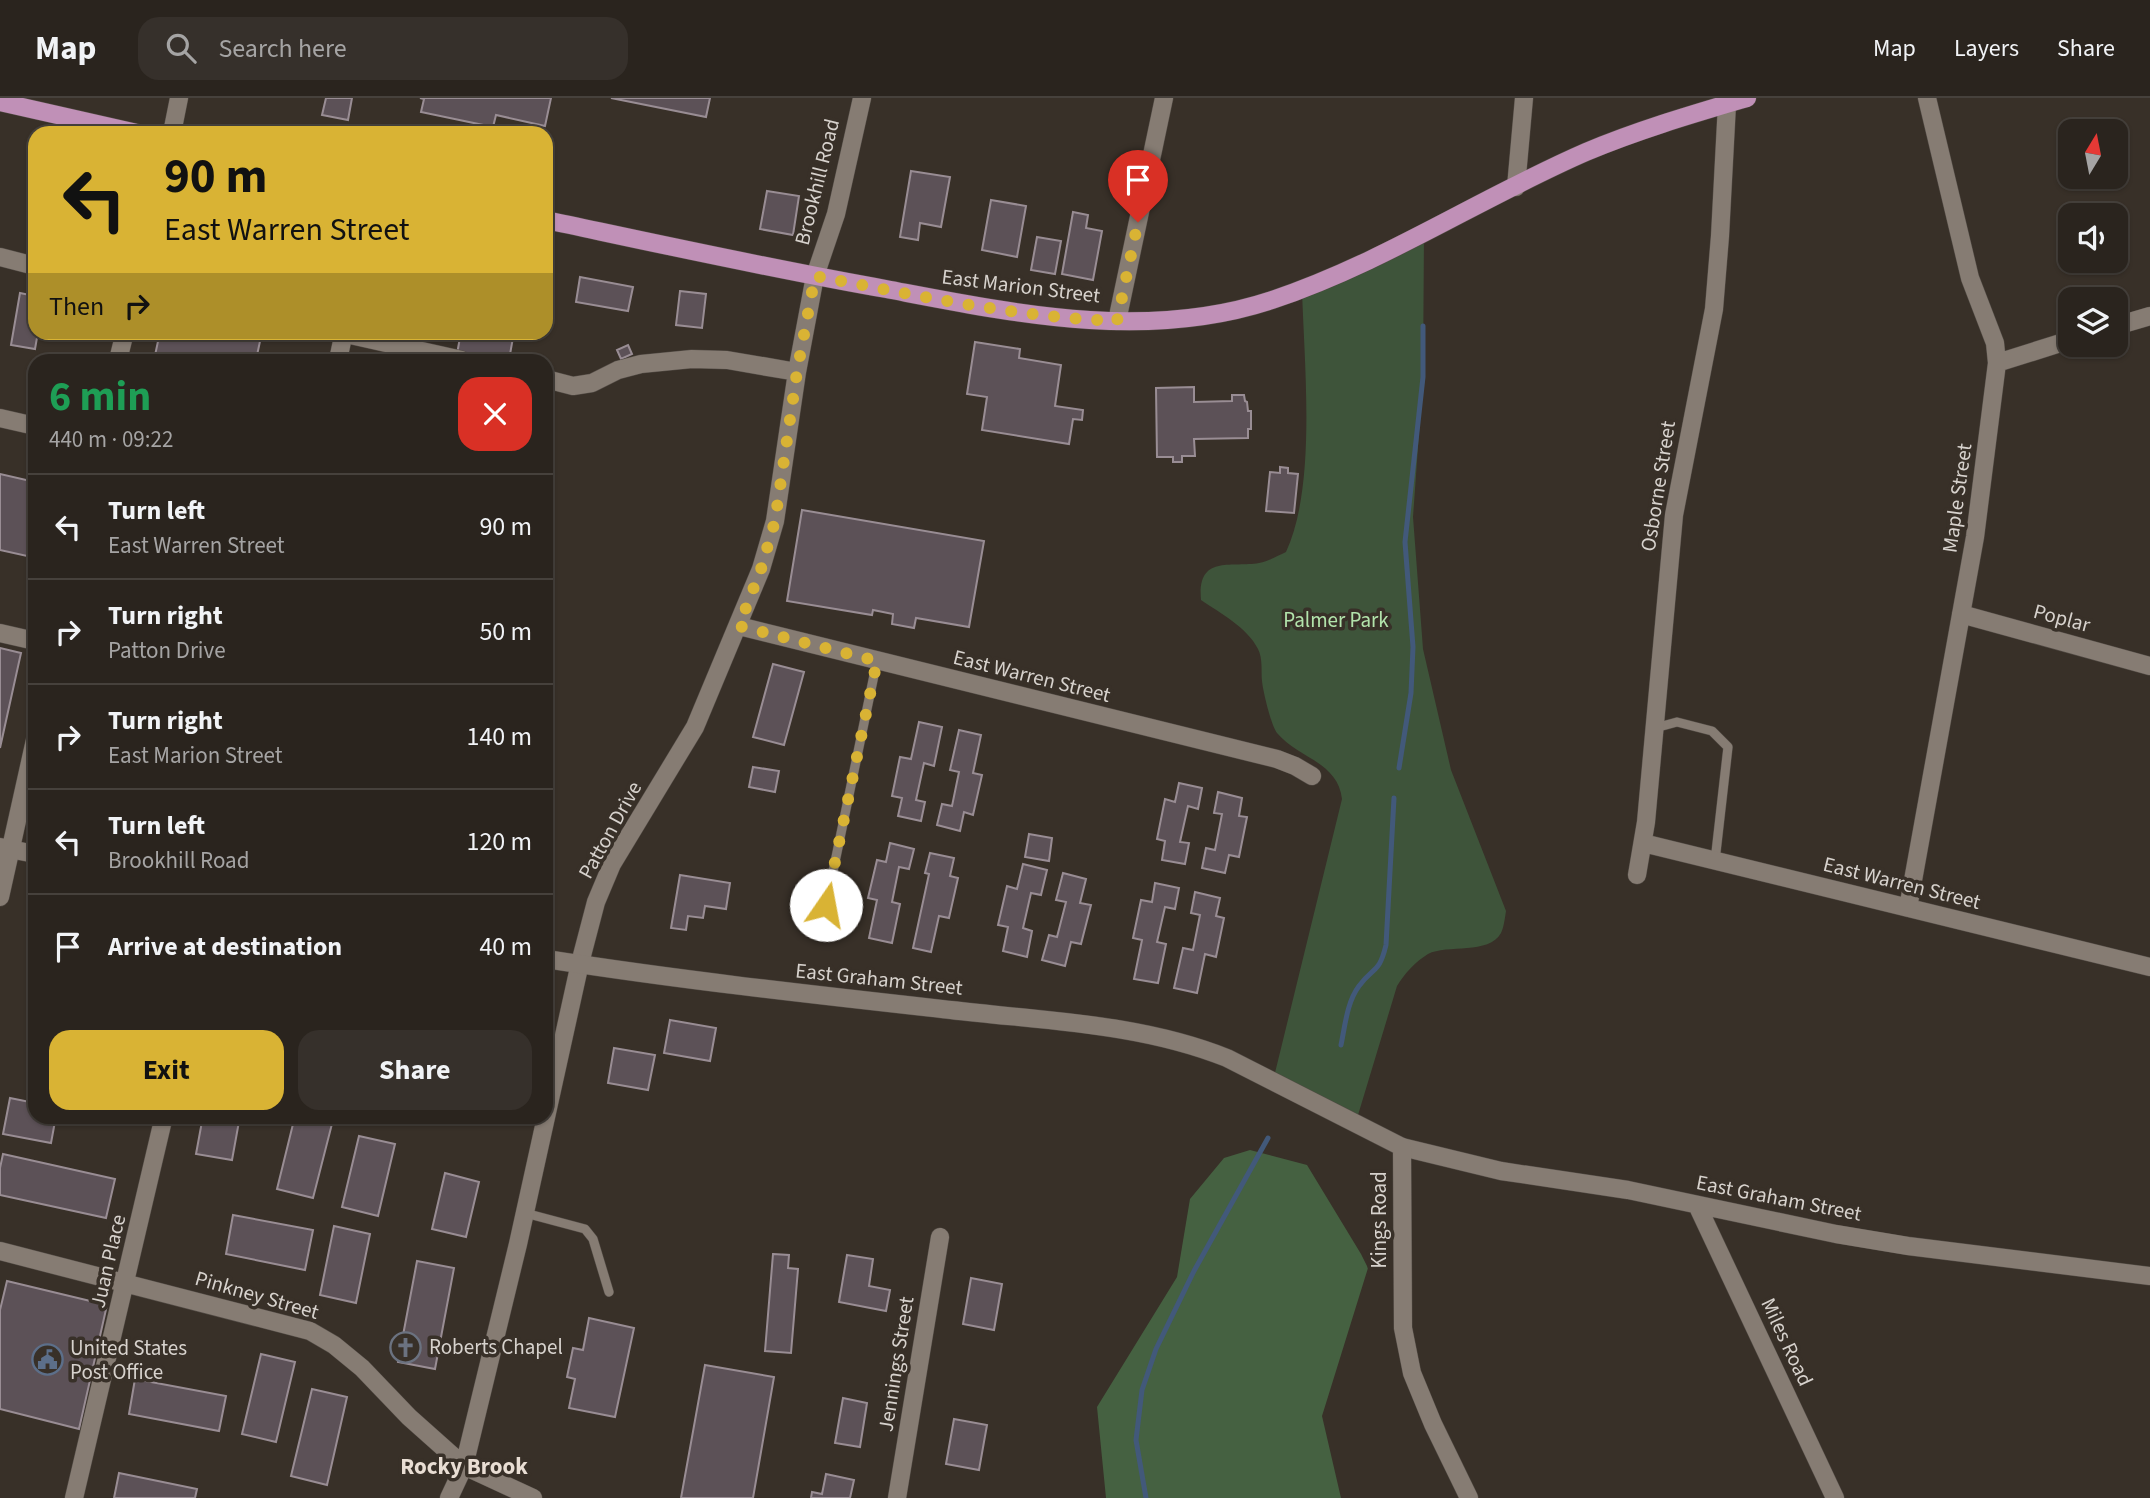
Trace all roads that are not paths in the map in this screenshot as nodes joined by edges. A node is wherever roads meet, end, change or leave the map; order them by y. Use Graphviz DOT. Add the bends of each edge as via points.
graph roads {
  1 [pos="179,98"];
  2 [pos="862,98"];
  3 [pos="1164,98"];
  4 [pos="1524,98"];
  5 [pos="1747,98"];
  6 [pos="1927,98"];
  7 [pos="0,102"];
  8 [pos="1727,104"];
  9 [pos="106,126"];
  10 [pos="173,126"];
  11 [pos="1516,187"];
  12 [pos="553,221"];
  13 [pos="0,257"];
  14 [pos="28,264"];
  15 [pos="815,276"];
  16 [pos="2150,316"];
  17 [pos="1117,321"];
  18 [pos="2128,322"];
  19 [pos="372,340"];
  20 [pos="2058,344"];
  21 [pos="435,354"];
  22 [pos="1997,363"];
  23 [pos="797,372"];
  24 [pos="553,381"];
  25 [pos="0,418"];
  26 [pos="28,424"];
  27 [pos="1961,614"];
  28 [pos="739,626"];
  29 [pos="0,633"];
  30 [pos="28,639"];
  31 [pos="877,661"];
  32 [pos="2150,666"];
  33 [pos="1655,727"];
  34 [pos="28,766"];
  35 [pos="1312,776"];
  36 [pos="1643,843"];
  37 [pos="6,848"];
  38 [pos="28,853"];
  39 [pos="1715,861"];
  40 [pos="1637,875"];
  41 [pos="0,897"];
  42 [pos="826,905"];
  43 [pos="1908,908"];
  44 [pos="553,960"];
  45 [pos="580,963"];
  46 [pos="2150,968"];
  47 [pos="1205,1050"];
  48 [pos="553,1086"];
  49 [pos="162,1124"];
  50 [pos="545,1124"];
  51 [pos="1402,1147"];
  52 [pos="1697,1205"];
  53 [pos="525,1213"];
  54 [pos="940,1237"];
  55 [pos="0,1251"];
  56 [pos="2150,1276"];
  57 [pos="127,1282"];
  58 [pos="609,1292"];
  59 [pos="464,1466"];
  60 [pos="74,1498"];
  61 [pos="449,1498"];
  62 [pos="533,1498"];
  63 [pos="897,1498"];
  64 [pos="1469,1498"];
  65 [pos="1835,1498"];
  1 -- 10 [label="street"];
  2 -- 15 [label="street, Brookhill Road" via="836,214"];
  3 -- 17 [label="street"];
  4 -- 11 [label="street"];
  5 -- 8 [label="main road, East Marion Street"];
  6 -- 22 [label="street, Maple Street" via="1970,278 1995,343"];
  7 -- 9 [label="main road"];
  8 -- 11 [label="main road, East Marion Street" via="1586,152"];
  8 -- 33 [label="street, Osborne Street" via="1714,309 1674,515"];
  11 -- 17 [label="main road, East Marion Street" via="1343,273 1270,301 1213,315"];
  12 -- 15 [label="main road, East Marion Street"];
  13 -- 14 [label="street"];
  15 -- 17 [label="main road, East Marion Street" via="965,304"];
  15 -- 23 [label="street, Patton Drive"];
  16 -- 18 [label="street"];
  19 -- 21 [label="street"];
  20 -- 22 [label="street"];
  22 -- 27 [label="street, Maple Street"];
  23 -- 24 [label="street" via="692,359 641,364 573,386"];
  23 -- 28 [label="street, Patton Drive" via="775,521"];
  25 -- 26 [label="street"];
  27 -- 32 [label="street, Poplar"];
  27 -- 43 [label="street, Maple Street"];
  28 -- 31 [label="street, East Warren Street"];
  28 -- 45 [label="street, Patton Drive" via="695,727 612,864"];
  29 -- 30 [label="street"];
  31 -- 35 [label="street, East Warren Street" via="1277,759"];
  31 -- 42 [label="lane"];
  33 -- 36 [label="street, Osborne Street"];
  33 -- 39 [label="lane" via="1676,722 1712,731 1728,747"];
  34 -- 37 [label="street"];
  36 -- 39 [label="street, East Warren Street"];
  36 -- 40 [label="street, Osborne Street"];
  37 -- 38 [label="street"];
  37 -- 41 [label="street"];
  39 -- 43 [label="street, East Warren Street"];
  43 -- 46 [label="street, East Warren Street"];
  44 -- 45 [label="street, East Graham Street"];
  45 -- 47 [label="street, East Graham Street" via="785,992 1093,1026"];
  45 -- 48 [label="street, Patton Drive"];
  47 -- 51 [label="street, Kings Road"];
  49 -- 57 [label="street, Juan Place"];
  50 -- 53 [label="street, Patton Drive"];
  51 -- 52 [label="street, East Graham Street" via="1501,1171"];
  51 -- 64 [label="street, Kings Road" via="1403,1328 1409,1362"];
  52 -- 56 [label="street, East Graham Street" via="1908,1246"];
  52 -- 65 [label="street, Miles Road"];
  53 -- 58 [label="lane" via="585,1229 593,1239"];
  53 -- 59 [label="street, Patton Drive"];
  54 -- 63 [label="street, Jennings Street"];
  55 -- 57 [label="street, Pinkney Street"];
  57 -- 59 [label="street, Pinkney Street" via="310,1331 362,1368"];
  57 -- 60 [label="street, Juan Place"];
  59 -- 61 [label="street, Patton Drive"];
  59 -- 62 [label="street, Pinkney Street"];
}
